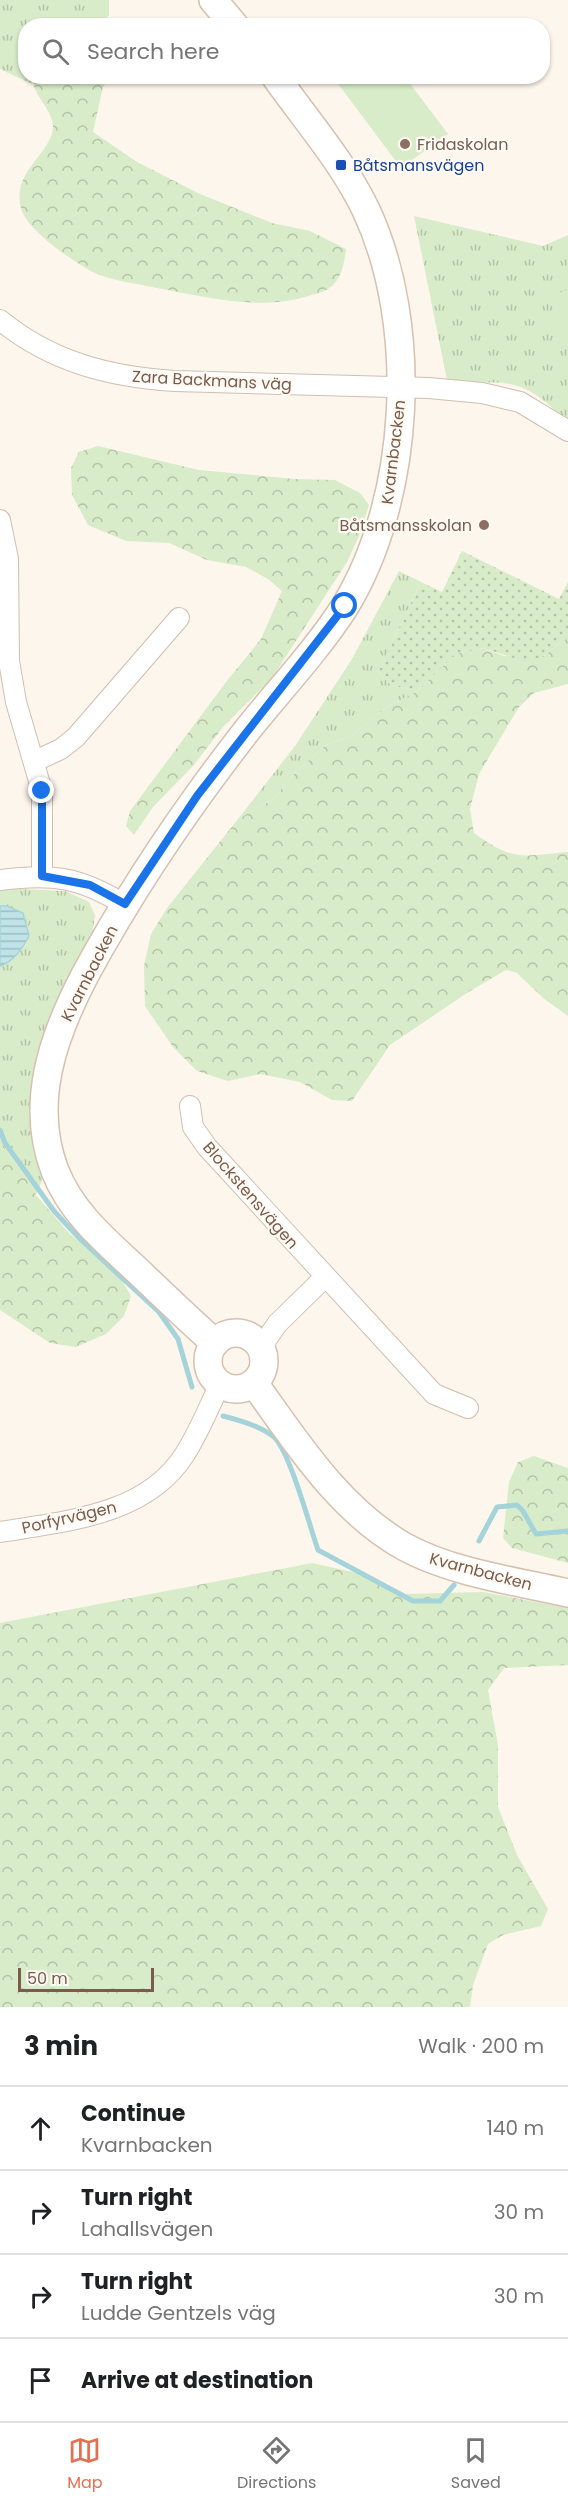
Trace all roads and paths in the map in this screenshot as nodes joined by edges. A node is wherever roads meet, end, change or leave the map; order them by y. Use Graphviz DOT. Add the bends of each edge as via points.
graph roads {
  1 [pos="213,0"];
  2 [pos="228,18"];
  3 [pos="281,84"];
  4 [pos="0,320"];
  5 [pos="401,387"];
  6 [pos="568,431"];
  7 [pos="0,520"];
  8 [pos="179,618"];
  9 [pos="35,761"];
  10 [pos="42,876"];
  11 [pos="0,879"];
  12 [pos="125,904"];
  13 [pos="190,1106"];
  14 [pos="325,1277"];
  15 [pos="215,1343"];
  16 [pos="261,1348"];
  17 [pos="254,1383"];
  18 [pos="220,1384"];
  19 [pos="468,1408"];
  20 [pos="0,1532"];
  21 [pos="568,1593"];
  1 -- 2 [label="street"];
  3 -- 5 [label="street, Kvarnbacken" via="341,165 380,245 399,332"];
  4 -- 5 [label="street, Zara Backmans väg" via="52,354 99,371 140,379"];
  5 -- 6 [label="street" via="503,396"];
  5 -- 12 [label="street, Kvarnbacken" via="386,510 376,542 345,606 197,796"];
  7 -- 9 [label="street" via="8,559 9,661 16,702"];
  8 -- 9 [label="street" via="76,737"];
  9 -- 10 [label="street" via="42,791"];
  10 -- 11 [label="street"];
  10 -- 12 [label="street" via="90,885"];
  12 -- 15 [label="street, Kvarnbacken" via="73,998 51,1052 43,1095 45,1130 56,1173 85,1221"];
  13 -- 14 [label="street, Blockstensvägen" via="193,1127 207,1147"];
  14 -- 16 [label="street" via="277,1324"];
  14 -- 19 [label="street, Blockstensvägen" via="434,1394"];
  15 -- 16 [label="street" via="227,1335 240,1334 252,1338"];
  15 -- 18 [label="street" via="209,1366"];
  16 -- 17 [label="street" via="264,1366"];
  17 -- 18 [label="street" via="240,1389"];
  17 -- 21 [label="street, Kvarnbacken" via="338,1493 404,1546 435,1561"];
  18 -- 20 [label="street, Porfyrvägen" via="184,1456 142,1496 97,1514"];
}
